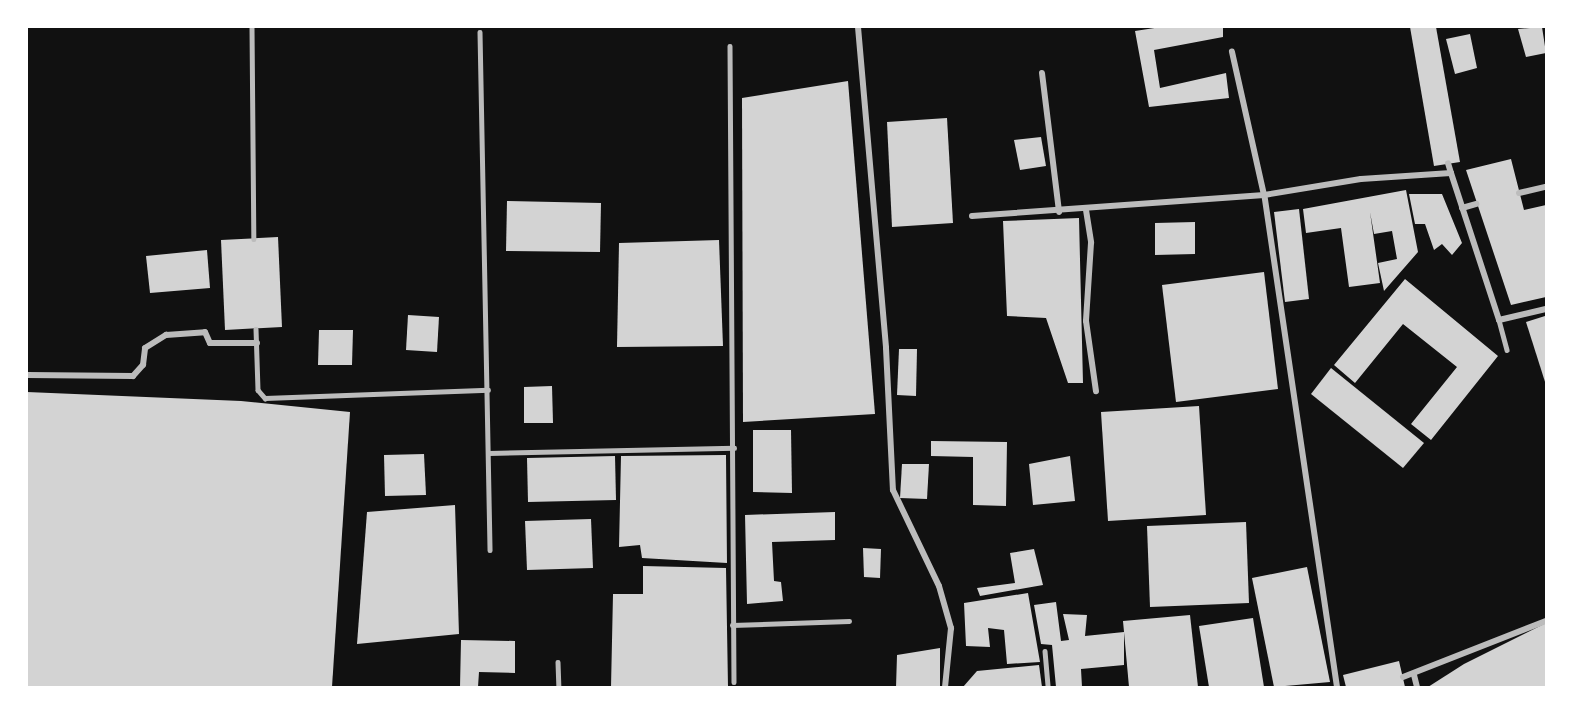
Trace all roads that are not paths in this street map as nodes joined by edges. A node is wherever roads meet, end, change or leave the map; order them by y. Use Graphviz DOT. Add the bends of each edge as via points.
graph roads {
  1 [pos="252,27"];
  2 [pos="858,27"];
  3 [pos="480,32"];
  4 [pos="730,46"];
  5 [pos="1232,52"];
  6 [pos="1042,73"];
  7 [pos="1448,163"];
  8 [pos="1451,173"];
  9 [pos="1546,187"];
  10 [pos="1520,193"];
  11 [pos="1264,195"];
  12 [pos="1476,204"];
  13 [pos="1462,208"];
  14 [pos="1086,210"];
  15 [pos="1059,212"];
  16 [pos="972,216"];
  17 [pos="254,239"];
  18 [pos="1546,309"];
  19 [pos="1498,320"];
  20 [pos="256,329"];
  21 [pos="257,343"];
  22 [pos="1507,350"];
  23 [pos="27,375"];
  24 [pos="488,390"];
  25 [pos="1096,391"];
  26 [pos="734,448"];
  27 [pos="489,453"];
  28 [pos="490,550"];
  29 [pos="849,621"];
  30 [pos="1546,621"];
  31 [pos="732,626"];
  32 [pos="1045,651"];
  33 [pos="558,662"];
  34 [pos="1414,675"];
  35 [pos="1403,677"];
  36 [pos="734,682"];
  37 [pos="559,687"];
  38 [pos="945,687"];
  39 [pos="1048,687"];
  40 [pos="1337,687"];
  41 [pos="1417,687"];
  1 -- 17 [label="lane"];
  2 -- 38 [label="street" via="886,348 893,490 939,586 951,628"];
  3 -- 24 [label="lane"];
  4 -- 26 [label="lane"];
  5 -- 11 [label="street"];
  6 -- 15 [label="street"];
  7 -- 8 [label="street"];
  8 -- 11 [label="street" via="1361,179"];
  8 -- 13 [label="street"];
  9 -- 10 [label="street"];
  11 -- 14 [label="street"];
  11 -- 40 [label="street"];
  12 -- 13 [label="street"];
  13 -- 19 [label="street"];
  14 -- 15 [label="street"];
  14 -- 25 [label="street" via="1091,243 1086,321"];
  15 -- 16 [label="street"];
  18 -- 19 [label="street"];
  19 -- 22 [label="lane"];
  20 -- 21 [label="lane"];
  21 -- 23 [label="street" via="210,343 205,332 166,335 145,348 143,365 133,376"];
  21 -- 24 [label="lane" via="258,390 264,398"];
  24 -- 27 [label="lane"];
  26 -- 27 [label="lane"];
  26 -- 31 [label="lane"];
  27 -- 28 [label="lane"];
  29 -- 31 [label="lane"];
  30 -- 34 [label="street" via="1497,635"];
  31 -- 36 [label="lane"];
  32 -- 39 [label="lane"];
  33 -- 37 [label="lane"];
  34 -- 35 [label="street"];
  34 -- 41 [label="street"];
}
